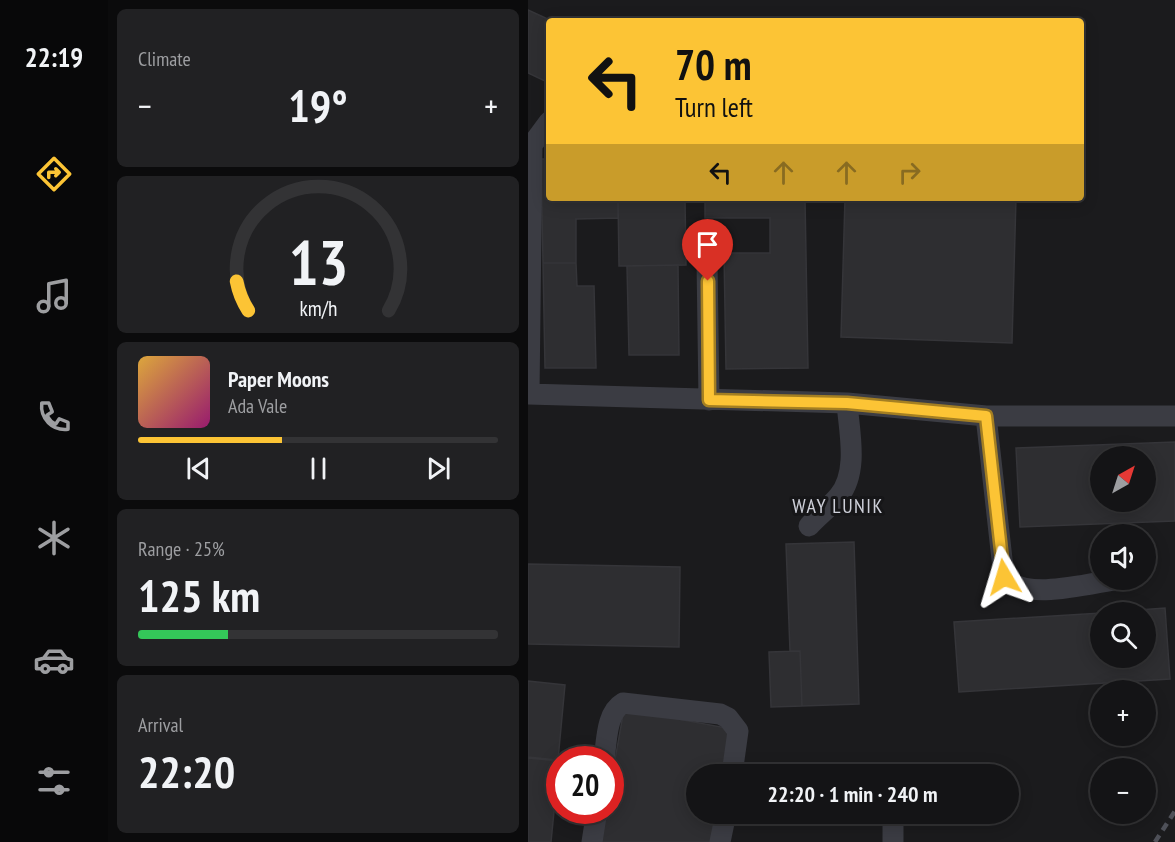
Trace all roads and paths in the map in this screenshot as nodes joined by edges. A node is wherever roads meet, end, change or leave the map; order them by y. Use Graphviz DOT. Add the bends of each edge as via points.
graph roads {
  1 [pos="546,126"];
  2 [pos="707,261"];
  3 [pos="529,393"];
  4 [pos="709,400"];
  5 [pos="847,403"];
  6 [pos="986,416"];
  7 [pos="1175,416"];
  8 [pos="808,526"];
  9 [pos="1090,583"];
  10 [pos="606,746"];
  11 [pos="733,764"];
  12 [pos="595,824"];
  13 [pos="724,824"];
  14 [pos="893,824"];
  15 [pos="592,842"];
  16 [pos="720,842"];
  17 [pos="893,842"];
  1 -- 3 [label="street" via="532,145"];
  2 -- 4 [label="street"];
  3 -- 4 [label="street"];
  4 -- 5 [label="street"];
  5 -- 6 [label="street"];
  5 -- 8 [label="street" via="850,472 840,494"];
  6 -- 7 [label="street"];
  6 -- 9 [label="street" via="1004,577 1009,584 1036,590"];
  10 -- 11 [label="street" via="610,720 616,707 623,703 720,714 738,731"];
  12 -- 15 [label="street"];
  13 -- 16 [label="street"];
  14 -- 17 [label="street"];
}
